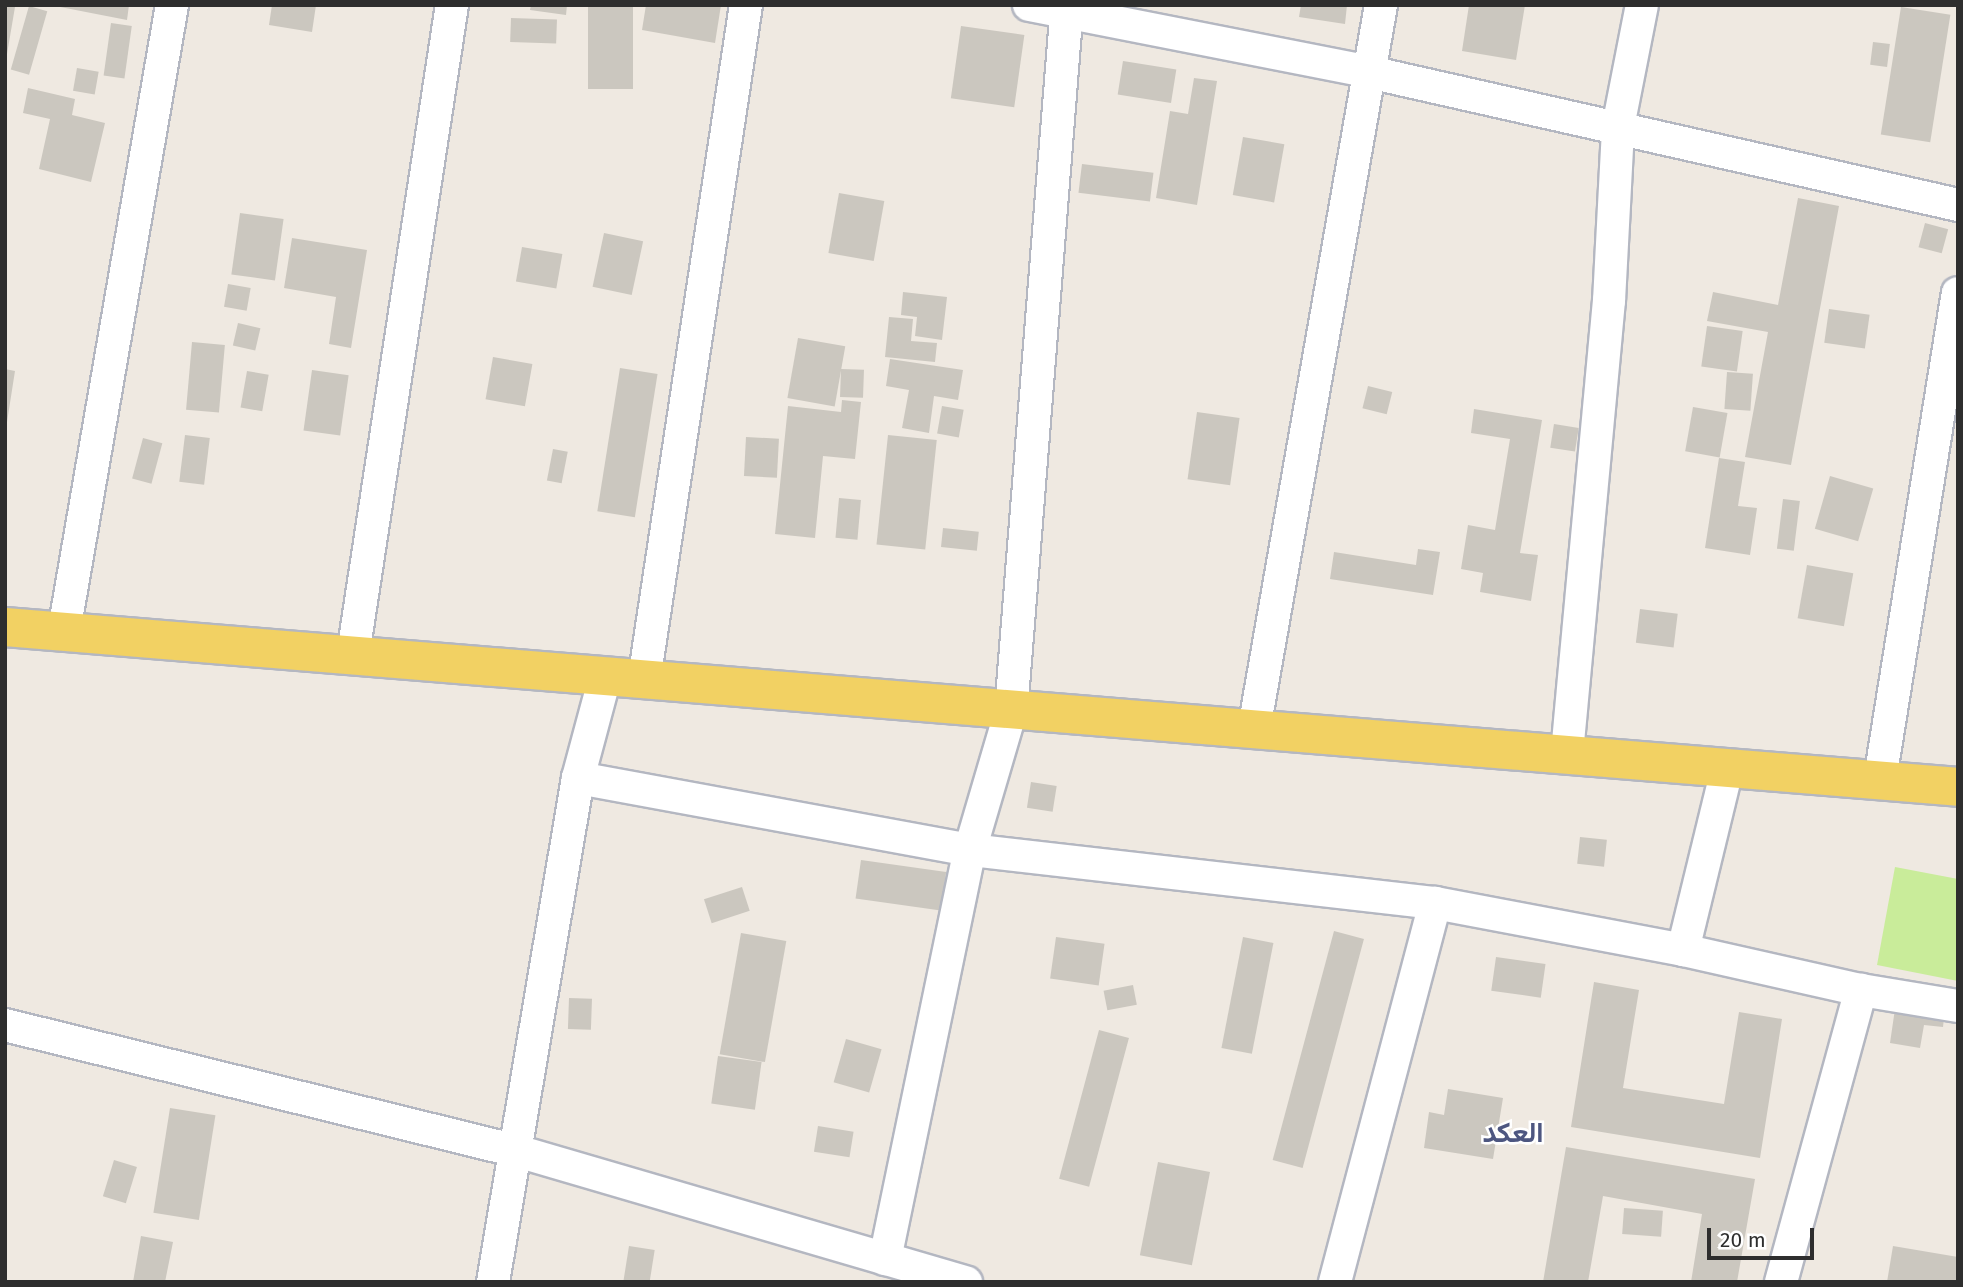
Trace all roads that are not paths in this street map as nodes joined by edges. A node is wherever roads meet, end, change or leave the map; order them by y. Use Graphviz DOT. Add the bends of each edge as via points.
graph roads {
  1 [pos="172,5"];
  2 [pos="452,5"];
  3 [pos="746,5"];
  4 [pos="1028,5"];
  5 [pos="1381,5"];
  6 [pos="1643,5"];
  7 [pos="1067,9"];
  8 [pos="1368,72"];
  9 [pos="1618,127"];
  10 [pos="1958,205"];
  11 [pos="1958,293"];
  12 [pos="5,627"];
  13 [pos="64,631"];
  14 [pos="353,654"];
  15 [pos="605,677"];
  16 [pos="644,680"];
  17 [pos="1011,711"];
  18 [pos="1254,729"];
  19 [pos="1567,753"];
  20 [pos="1728,766"];
  21 [pos="578,778"];
  22 [pos="1880,779"];
  23 [pos="1958,787"];
  24 [pos="970,850"];
  25 [pos="1435,903"];
  26 [pos="1683,950"];
  27 [pos="1861,990"];
  28 [pos="1958,1006"];
  29 [pos="5,1025"];
  30 [pos="517,1151"];
  31 [pos="885,1259"];
  32 [pos="493,1282"];
  33 [pos="966,1282"];
  34 [pos="1335,1282"];
  35 [pos="1781,1282"];
  1 -- 13 [label="street"];
  2 -- 14 [label="street"];
  3 -- 16 [label="street"];
  4 -- 7 [label="street"];
  5 -- 8 [label="street"];
  6 -- 9 [label="street"];
  7 -- 8 [label="street"];
  7 -- 17 [label="street"];
  8 -- 9 [label="street"];
  8 -- 18 [label="street"];
  9 -- 10 [label="street"];
  9 -- 19 [label="street" via="1609,300"];
  11 -- 22 [label="street"];
  12 -- 13 [label="main road"];
  13 -- 14 [label="main road"];
  14 -- 15 [label="main road"];
  15 -- 16 [label="main road"];
  15 -- 21 [label="street"];
  16 -- 17 [label="main road"];
  17 -- 18 [label="main road"];
  17 -- 24 [label="street"];
  18 -- 19 [label="main road"];
  19 -- 20 [label="main road"];
  20 -- 22 [label="main road"];
  20 -- 26 [label="street"];
  21 -- 24 [label="street"];
  21 -- 30 [label="street"];
  22 -- 23 [label="main road"];
  24 -- 25 [label="street"];
  24 -- 31 [label="street"];
  25 -- 26 [label="street"];
  25 -- 34 [label="street"];
  26 -- 27 [label="street"];
  27 -- 28 [label="street"];
  27 -- 35 [label="street"];
  29 -- 30 [label="street"];
  30 -- 31 [label="street"];
  30 -- 32 [label="street"];
  31 -- 33 [label="street"];
}
